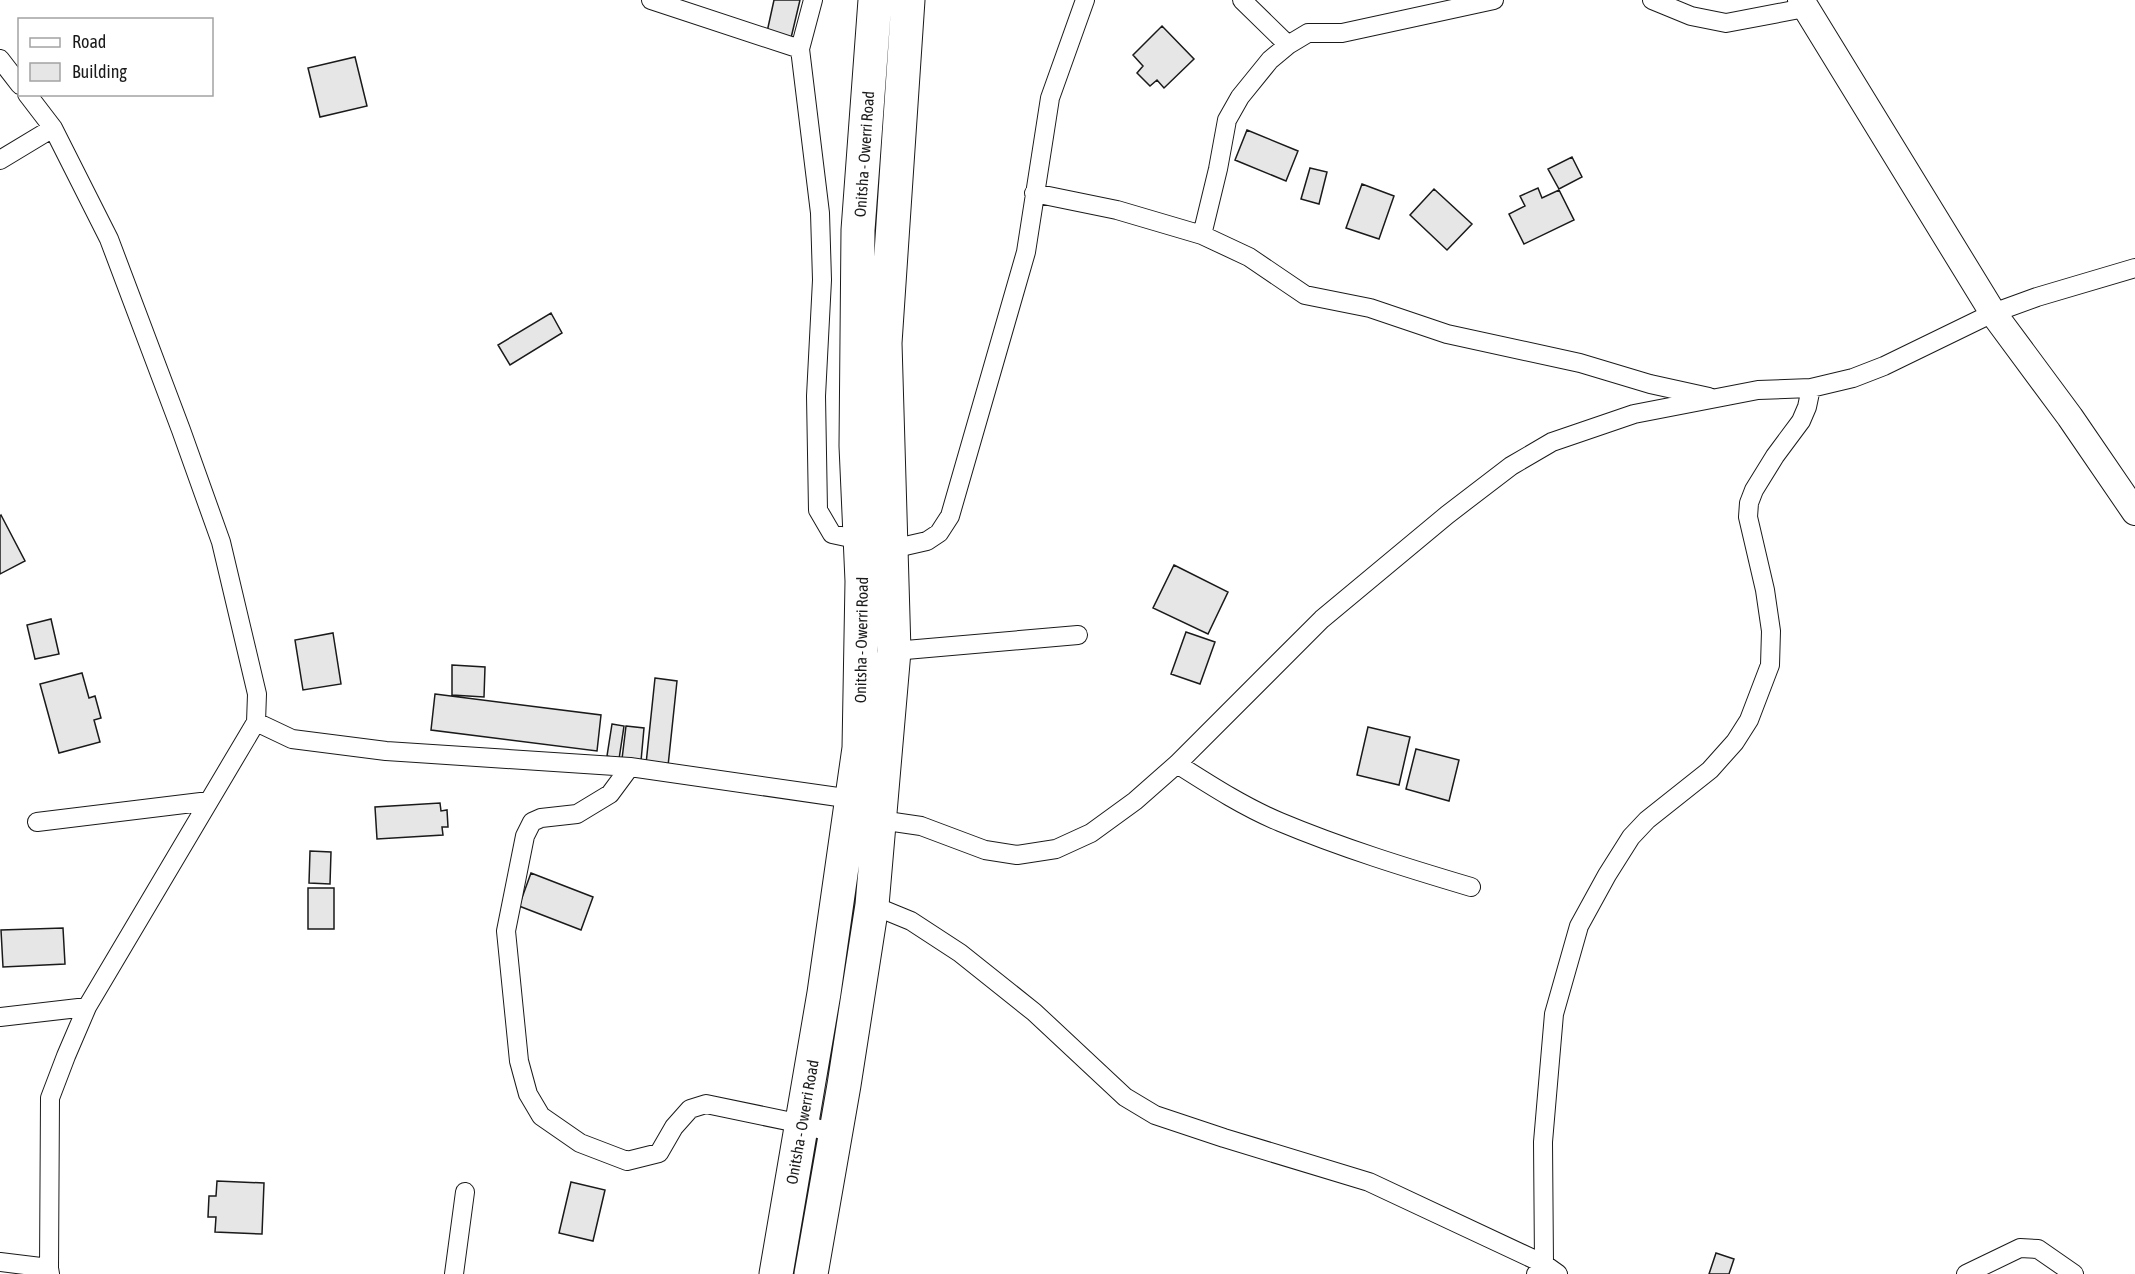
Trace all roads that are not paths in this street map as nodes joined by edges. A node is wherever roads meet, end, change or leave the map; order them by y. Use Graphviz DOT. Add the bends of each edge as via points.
graph roads {
  1 [pos="651,0"];
  2 [pos="813,0"];
  3 [pos="875,0"];
  4 [pos="908,0"];
  5 [pos="1085,0"];
  6 [pos="1242,0"];
  7 [pos="1494,0"];
  8 [pos="1652,0"];
  9 [pos="1803,4"];
  10 [pos="1288,45"];
  11 [pos="800,49"];
  12 [pos="0,59"];
  13 [pos="18,82"];
  14 [pos="29,96"];
  15 [pos="53,128"];
  16 [pos="0,160"];
  17 [pos="1034,193"];
  18 [pos="1202,235"];
  19 [pos="2135,268"];
  20 [pos="1993,313"];
  21 [pos="1811,388"];
  22 [pos="1717,399"];
  23 [pos="2135,512"];
  24 [pos="860,540"];
  25 [pos="892,549"];
  26 [pos="1078,636"];
  27 [pos="894,651"];
  28 [pos="256,722"];
  29 [pos="1177,764"];
  30 [pos="630,767"];
  31 [pos="852,799"];
  32 [pos="209,801"];
  33 [pos="880,820"];
  34 [pos="37,822"];
  35 [pos="1471,887"];
  36 [pos="872,905"];
  37 [pos="87,1007"];
  38 [pos="0,1017"];
  39 [pos="802,1124"];
  40 [pos="836,1134"];
  41 [pos="465,1192"];
  42 [pos="0,1262"];
  43 [pos="50,1271"];
  44 [pos="1546,1271"];
  45 [pos="454,1274"];
  46 [pos="776,1274"];
  47 [pos="811,1274"];
  48 [pos="1966,1274"];
  49 [pos="2074,1274"];
  1 -- 11 [label="street"];
  2 -- 11 [label="street"];
  3 -- 24 [label="highway, Onitsha - Owerri Road" via="858,230 856,446"];
  4 -- 25 [label="highway, Onitsha - Owerri Road" via="885,343"];
  5 -- 17 [label="street" via="1050,98"];
  6 -- 10 [label="street"];
  7 -- 10 [label="street" via="1342,33 1308,33"];
  8 -- 9 [label="street" via="1691,16 1726,23"];
  9 -- 20 [label="street"];
  10 -- 18 [label="street" via="1270,60 1227,120"];
  11 -- 24 [label="street" via="820,213 818,510 832,534"];
  12 -- 13 [label="street"];
  14 -- 15 [label="street"];
  15 -- 16 [label="street"];
  15 -- 28 [label="street" via="109,239 222,543 257,694"];
  17 -- 18 [label="street" via="1117,210"];
  17 -- 25 [label="street" via="1026,252 950,516 939,533 927,541"];
  18 -- 22 [label="street" via="1249,257 1305,295 1370,308 1447,333"];
  19 -- 20 [label="street"];
  20 -- 21 [label="street" via="1884,366"];
  20 -- 23 [label="street"];
  21 -- 22 [label="street" via="1758,390"];
  21 -- 44 [label="street" via="1801,421 1754,489 1749,503 1748,517 1772,631 1770,665 1749,720 1710,770 1631,837 1579,927 1554,1014 1543,1142"];
  22 -- 29 [label="street" via="1634,414 1552,442 1511,466 1322,619"];
  24 -- 31 [label="highway, Onitsha - Owerri Road" via="859,748"];
  25 -- 27 [label="highway, Onitsha - Owerri Road"];
  26 -- 27 [label="street"];
  27 -- 33 [label="highway, Onitsha - Owerri Road"];
  28 -- 30 [label="street" via="292,740 386,751"];
  28 -- 32 [label="street"];
  29 -- 33 [label="street" via="1091,832 1056,849 1017,855 985,850 921,826"];
  29 -- 35 [label="street" via="1278,822 1374,858"];
  30 -- 31 [label="street"];
  30 -- 39 [label="street" via="610,794 577,814 532,822 525,836 506,931 519,1060 528,1094 541,1116 580,1143 627,1161 659,1153 690,1109 706,1104"];
  31 -- 39 [label="highway, Onitsha - Owerri Road"];
  32 -- 34 [label="street"];
  32 -- 37 [label="street"];
  33 -- 36 [label="highway, Onitsha - Owerri Road"];
  36 -- 40 [label="highway, Onitsha - Owerri Road"];
  36 -- 44 [label="street" via="910,921 960,953 1034,1012 1125,1097 1155,1115 1370,1182"];
  37 -- 38 [label="street"];
  37 -- 43 [label="street" via="50,1098"];
  39 -- 40 [label="street"];
  39 -- 46 [label="highway, Onitsha - Owerri Road"];
  40 -- 47 [label="highway, Onitsha - Owerri Road"];
  41 -- 45 [label="street"];
  42 -- 43 [label="street"];
  48 -- 49 [label="street" via="2020,1248 2038,1249"];
}
